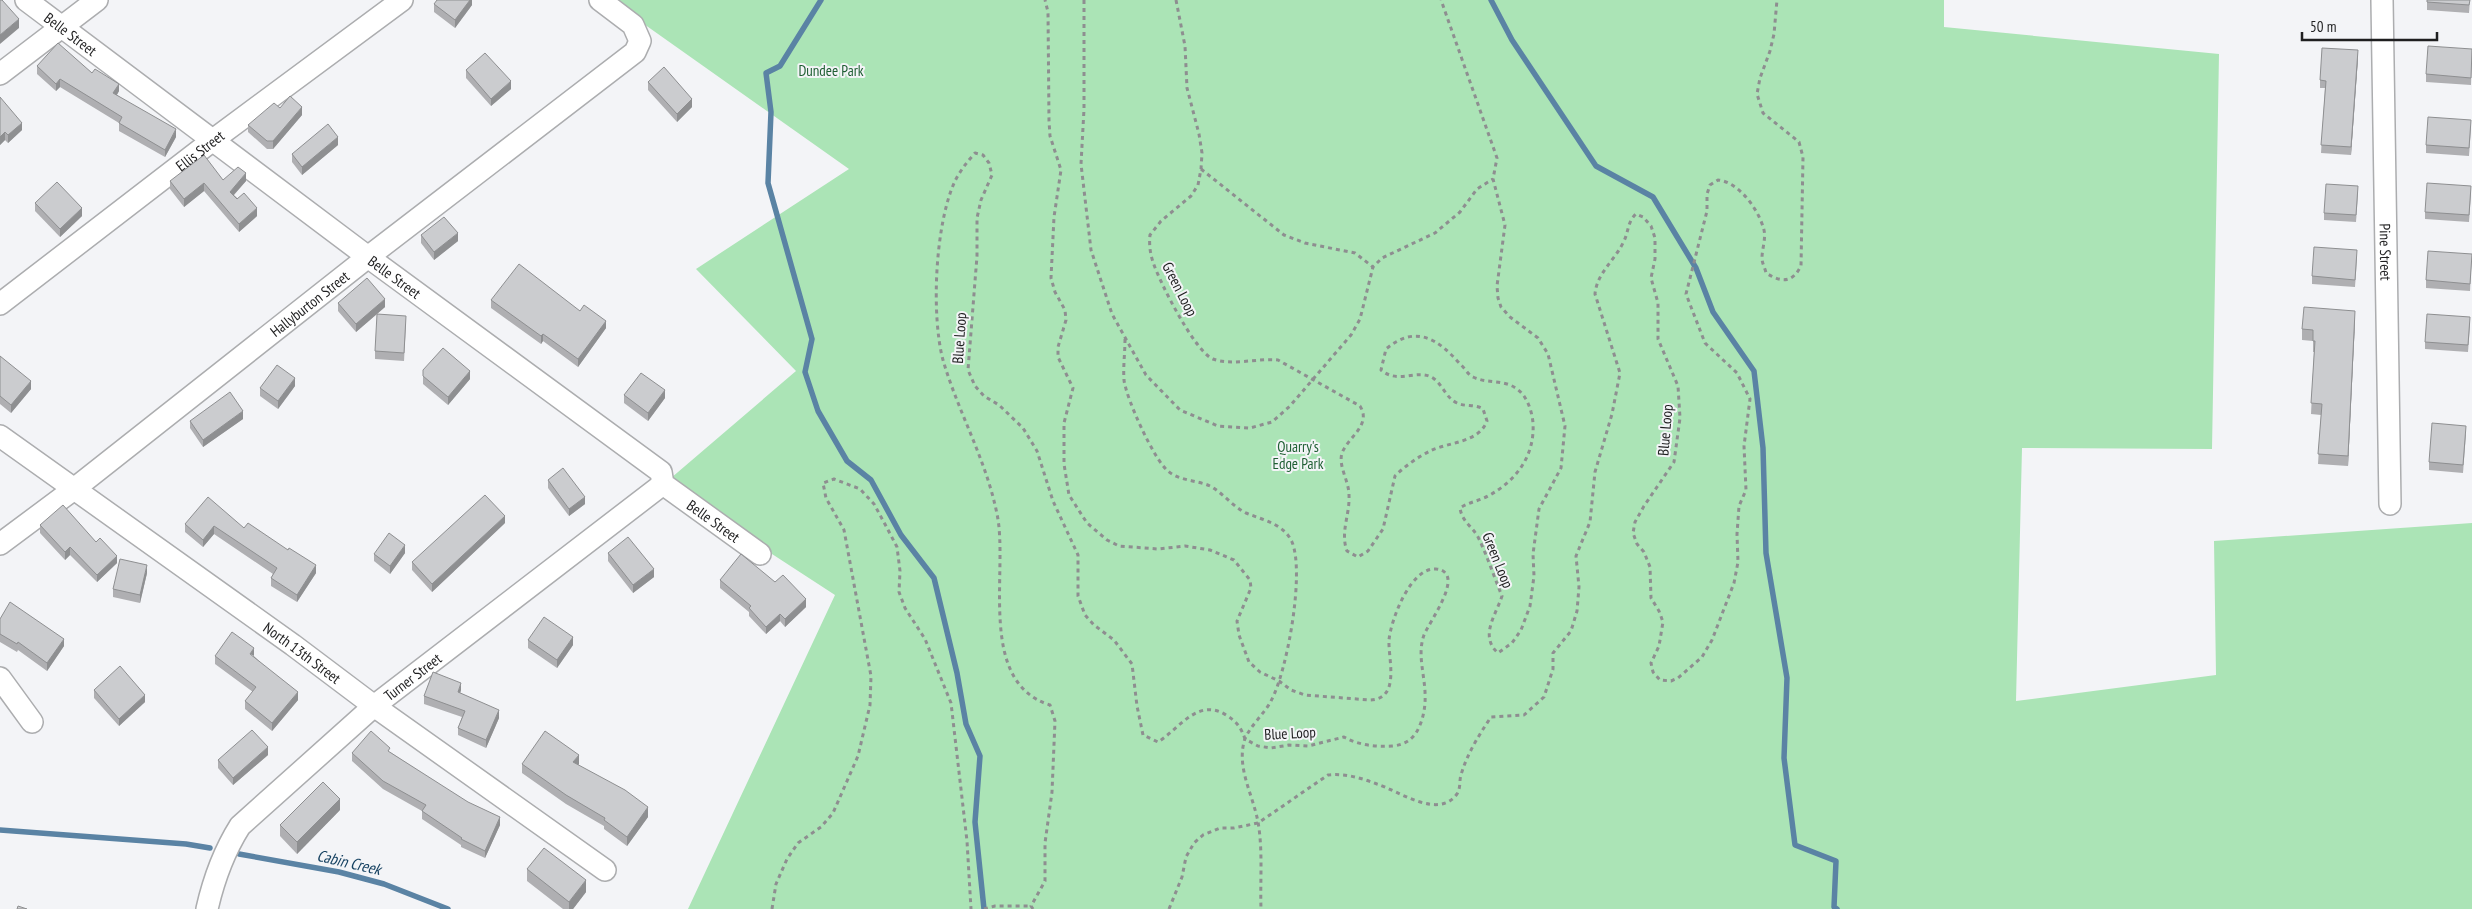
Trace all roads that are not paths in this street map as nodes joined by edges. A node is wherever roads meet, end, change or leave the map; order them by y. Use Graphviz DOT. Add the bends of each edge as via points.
graph roads {
  1 [pos="26,0"];
  2 [pos="97,0"];
  3 [pos="402,0"];
  4 [pos="600,0"];
  5 [pos="2382,0"];
  6 [pos="61,28"];
  7 [pos="0,74"];
  8 [pos="213,140"];
  9 [pos="368,257"];
  10 [pos="0,304"];
  11 [pos="0,436"];
  12 [pos="663,484"];
  13 [pos="74,489"];
  14 [pos="2390,504"];
  15 [pos="0,544"];
  16 [pos="760,554"];
  17 [pos="0,678"];
  18 [pos="374,706"];
  19 [pos="32,722"];
  20 [pos="605,870"];
  21 [pos="207,909"];
  1 -- 6 [label="street, Belle Street"];
  2 -- 6 [label="street"];
  3 -- 8 [label="street, Ellis Street"];
  4 -- 9 [label="street, Hallyburton Street" via="632,25 640,41 635,52"];
  5 -- 14 [label="street, Pine Street"];
  6 -- 7 [label="street"];
  6 -- 8 [label="street, Belle Street"];
  8 -- 9 [label="street, Belle Street"];
  8 -- 10 [label="street, Ellis Street"];
  9 -- 12 [label="street, Belle Street" via="661,472"];
  9 -- 13 [label="street, Hallyburton Street"];
  11 -- 13 [label="street, North 13th Street"];
  12 -- 16 [label="street, Belle Street"];
  12 -- 18 [label="street, Turner Street"];
  13 -- 15 [label="street, Hallyburton Street"];
  13 -- 18 [label="street, North 13th Street"];
  17 -- 19 [label="street"];
  18 -- 20 [label="street, North 13th Street"];
  18 -- 21 [label="street, Turner Street" via="240,826 225,850"];
}
